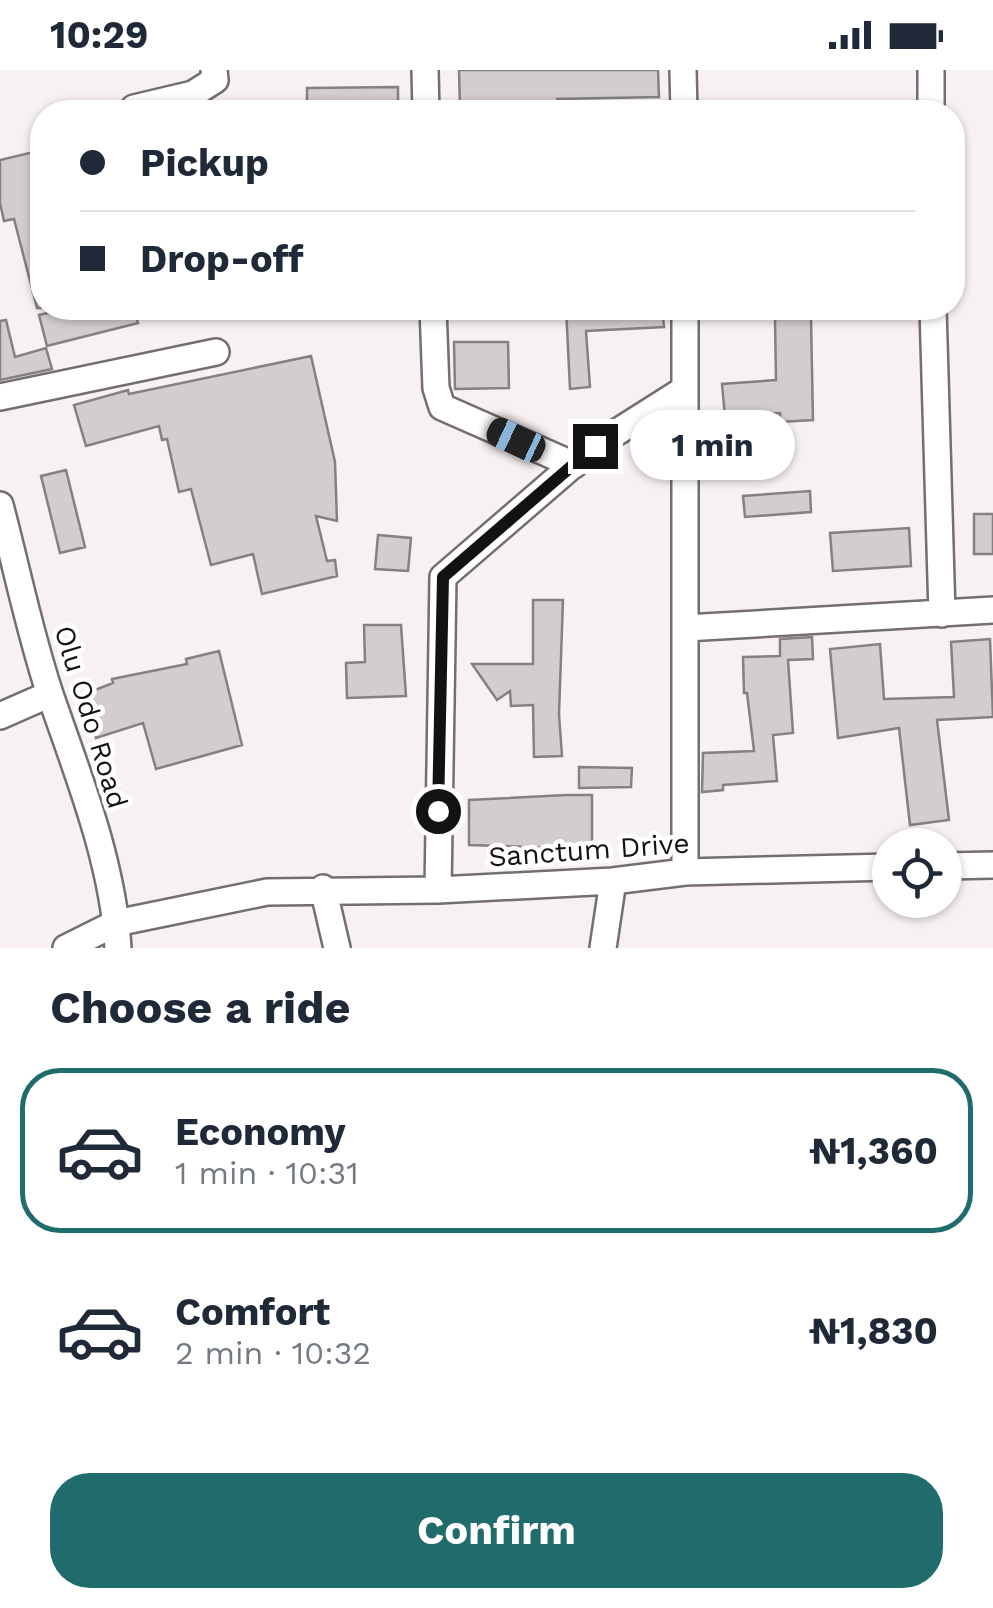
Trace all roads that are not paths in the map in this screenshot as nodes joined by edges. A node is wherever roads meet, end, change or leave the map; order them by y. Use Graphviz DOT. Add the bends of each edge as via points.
graph roads {
  1 [pos="214,70"];
  2 [pos="425,70"];
  3 [pos="682,70"];
  4 [pos="930,70"];
  5 [pos="168,100"];
  6 [pos="426,100"];
  7 [pos="683,100"];
  8 [pos="931,100"];
  9 [pos="433,320"];
  10 [pos="684,320"];
  11 [pos="933,320"];
  12 [pos="216,352"];
  13 [pos="685,389"];
  14 [pos="0,397"];
  15 [pos="574,464"];
  16 [pos="0,505"];
  17 [pos="993,610"];
  18 [pos="942,614"];
  19 [pos="686,628"];
  20 [pos="50,694"];
  21 [pos="0,716"];
  22 [pos="993,865"];
  23 [pos="962,866"];
  24 [pos="872,867"];
  25 [pos="685,872"];
  26 [pos="613,881"];
  27 [pos="323,888"];
  28 [pos="438,890"];
  29 [pos="117,936"];
  30 [pos="66,948"];
  31 [pos="337,948"];
  32 [pos="604,948"];
  1 -- 5 [label="street" via="215,80"];
  2 -- 6 [label="street"];
  3 -- 7 [label="street"];
  4 -- 8 [label="street"];
  9 -- 15 [label="street" via="442,407"];
  10 -- 13 [label="street"];
  11 -- 18 [label="street"];
  12 -- 14 [label="street"];
  13 -- 15 [label="street"];
  13 -- 19 [label="street"];
  15 -- 28 [label="street" via="443,577"];
  16 -- 20 [label="street, Olu Odo Road"];
  17 -- 18 [label="street"];
  18 -- 19 [label="street"];
  19 -- 25 [label="street"];
  20 -- 21 [label="street"];
  20 -- 29 [label="street, Olu Odo Road" via="83,782"];
  22 -- 23 [label="street"];
  24 -- 25 [label="street, Sanctum Drive"];
  25 -- 26 [label="street, Sanctum Drive"];
  26 -- 28 [label="street, Sanctum Drive"];
  26 -- 32 [label="street"];
  27 -- 28 [label="street, Sanctum Drive"];
  27 -- 29 [label="street, Sanctum Drive" via="267,892"];
  27 -- 31 [label="street"];
  29 -- 30 [label="street, Sanctum Drive"];
}
